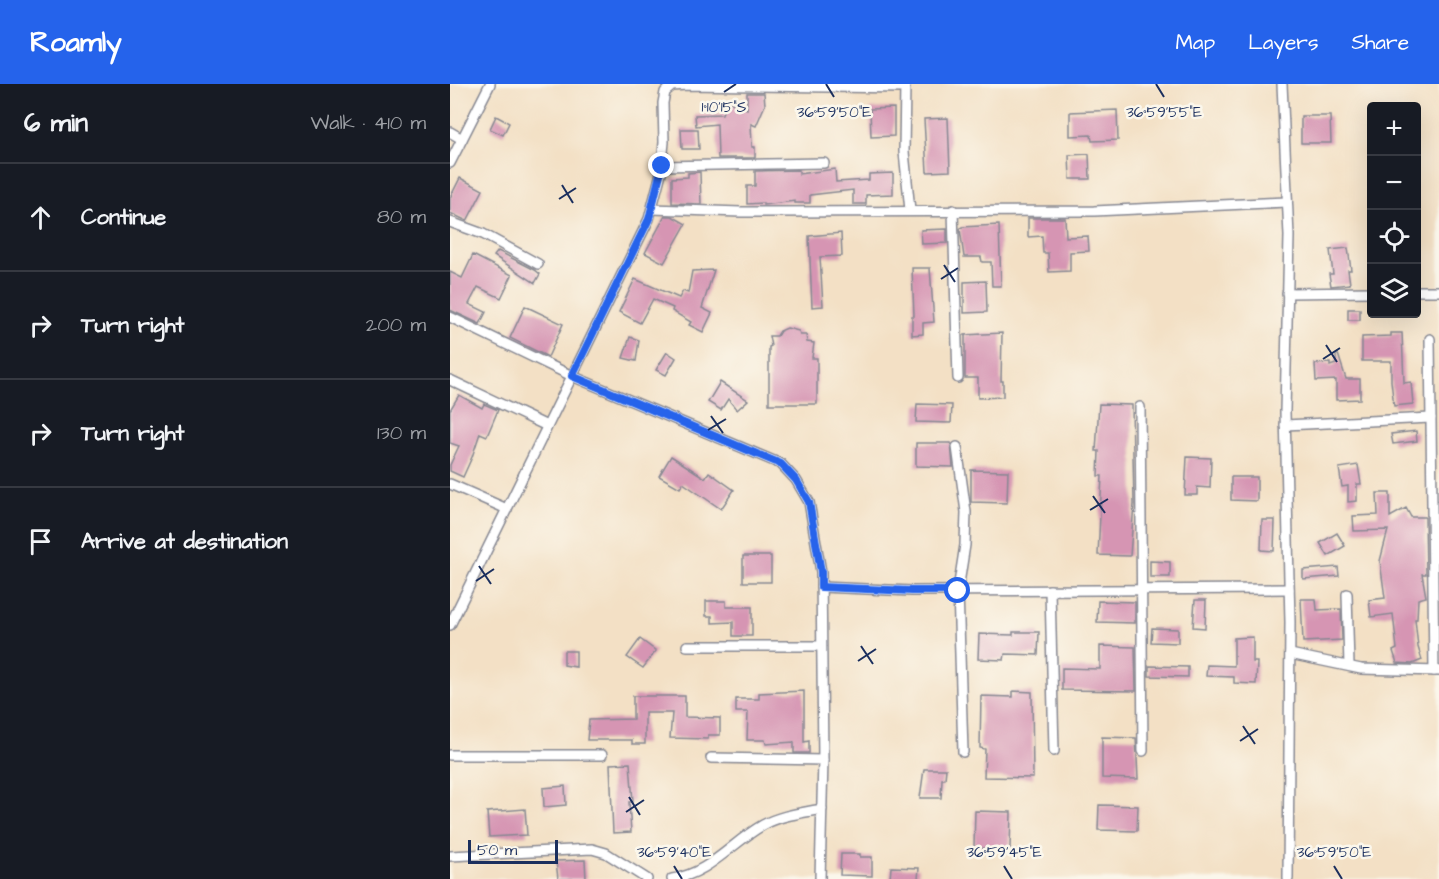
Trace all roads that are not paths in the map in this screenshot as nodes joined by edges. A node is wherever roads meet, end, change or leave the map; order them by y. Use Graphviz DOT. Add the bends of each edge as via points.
graph roads {
  1 [pos="490,84"];
  2 [pos="1282,84"];
  3 [pos="905,86"];
  4 [pos="450,132"];
  5 [pos="462,139"];
  6 [pos="450,163"];
  7 [pos="824,163"];
  8 [pos="662,166"];
  9 [pos="1287,202"];
  10 [pos="652,209"];
  11 [pos="910,210"];
  12 [pos="953,210"];
  13 [pos="450,222"];
  14 [pos="538,264"];
  15 [pos="1421,291"];
  16 [pos="1439,291"];
  17 [pos="1287,292"];
  18 [pos="1367,292"];
  19 [pos="450,317"];
  20 [pos="1430,339"];
  21 [pos="572,376"];
  22 [pos="958,378"];
  23 [pos="450,380"];
  24 [pos="1140,407"];
  25 [pos="1431,418"];
  26 [pos="1286,425"];
  27 [pos="547,426"];
  28 [pos="957,447"];
  29 [pos="450,484"];
  30 [pos="507,509"];
  31 [pos="821,587"];
  32 [pos="1142,589"];
  33 [pos="1290,589"];
  34 [pos="1050,590"];
  35 [pos="958,591"];
  36 [pos="1347,594"];
  37 [pos="450,625"];
  38 [pos="687,646"];
  39 [pos="821,646"];
  40 [pos="1290,654"];
  41 [pos="1349,666"];
  42 [pos="1437,671"];
  43 [pos="1054,751"];
  44 [pos="1143,751"];
  45 [pos="963,752"];
  46 [pos="450,754"];
  47 [pos="602,755"];
  48 [pos="711,758"];
  49 [pos="823,760"];
  50 [pos="822,808"];
  51 [pos="450,856"];
  52 [pos="647,879"];
  53 [pos="672,879"];
  54 [pos="820,879"];
  55 [pos="1288,879"];
  1 -- 5 [label="street"];
  2 -- 9 [label="street"];
  3 -- 8 [label="street" via="672,86 665,92 663,103"];
  3 -- 11 [label="street" via="904,152"];
  4 -- 5 [label="street"];
  5 -- 6 [label="street"];
  7 -- 8 [label="street"];
  8 -- 10 [label="street"];
  9 -- 12 [label="street" via="1094,211"];
  9 -- 17 [label="street"];
  10 -- 11 [label="street"];
  10 -- 21 [label="street"];
  11 -- 12 [label="street"];
  12 -- 22 [label="street"];
  13 -- 14 [label="street" via="483,234"];
  15 -- 16 [label="street"];
  17 -- 18 [label="street"];
  17 -- 26 [label="street"];
  19 -- 21 [label="street"];
  20 -- 25 [label="street"];
  21 -- 27 [label="street"];
  21 -- 31 [label="street" via="781,464 809,502"];
  23 -- 27 [label="street"];
  24 -- 32 [label="street"];
  25 -- 26 [label="street"];
  25 -- 42 [label="street"];
  26 -- 33 [label="street"];
  27 -- 30 [label="street"];
  28 -- 35 [label="street" via="966,512"];
  29 -- 30 [label="street"];
  30 -- 37 [label="street"];
  31 -- 35 [label="street"];
  31 -- 39 [label="street"];
  32 -- 33 [label="street"];
  32 -- 34 [label="street"];
  32 -- 44 [label="street"];
  33 -- 40 [label="street"];
  34 -- 35 [label="street"];
  34 -- 43 [label="street"];
  35 -- 45 [label="street"];
  36 -- 41 [label="street"];
  38 -- 39 [label="street"];
  39 -- 49 [label="street"];
  40 -- 41 [label="street"];
  40 -- 55 [label="street"];
  41 -- 42 [label="street"];
  46 -- 47 [label="street"];
  48 -- 49 [label="street"];
  49 -- 50 [label="street"];
  50 -- 53 [label="street" via="764,825 701,870"];
  50 -- 54 [label="street"];
  51 -- 52 [label="street" via="592,849 606,853"];
}
